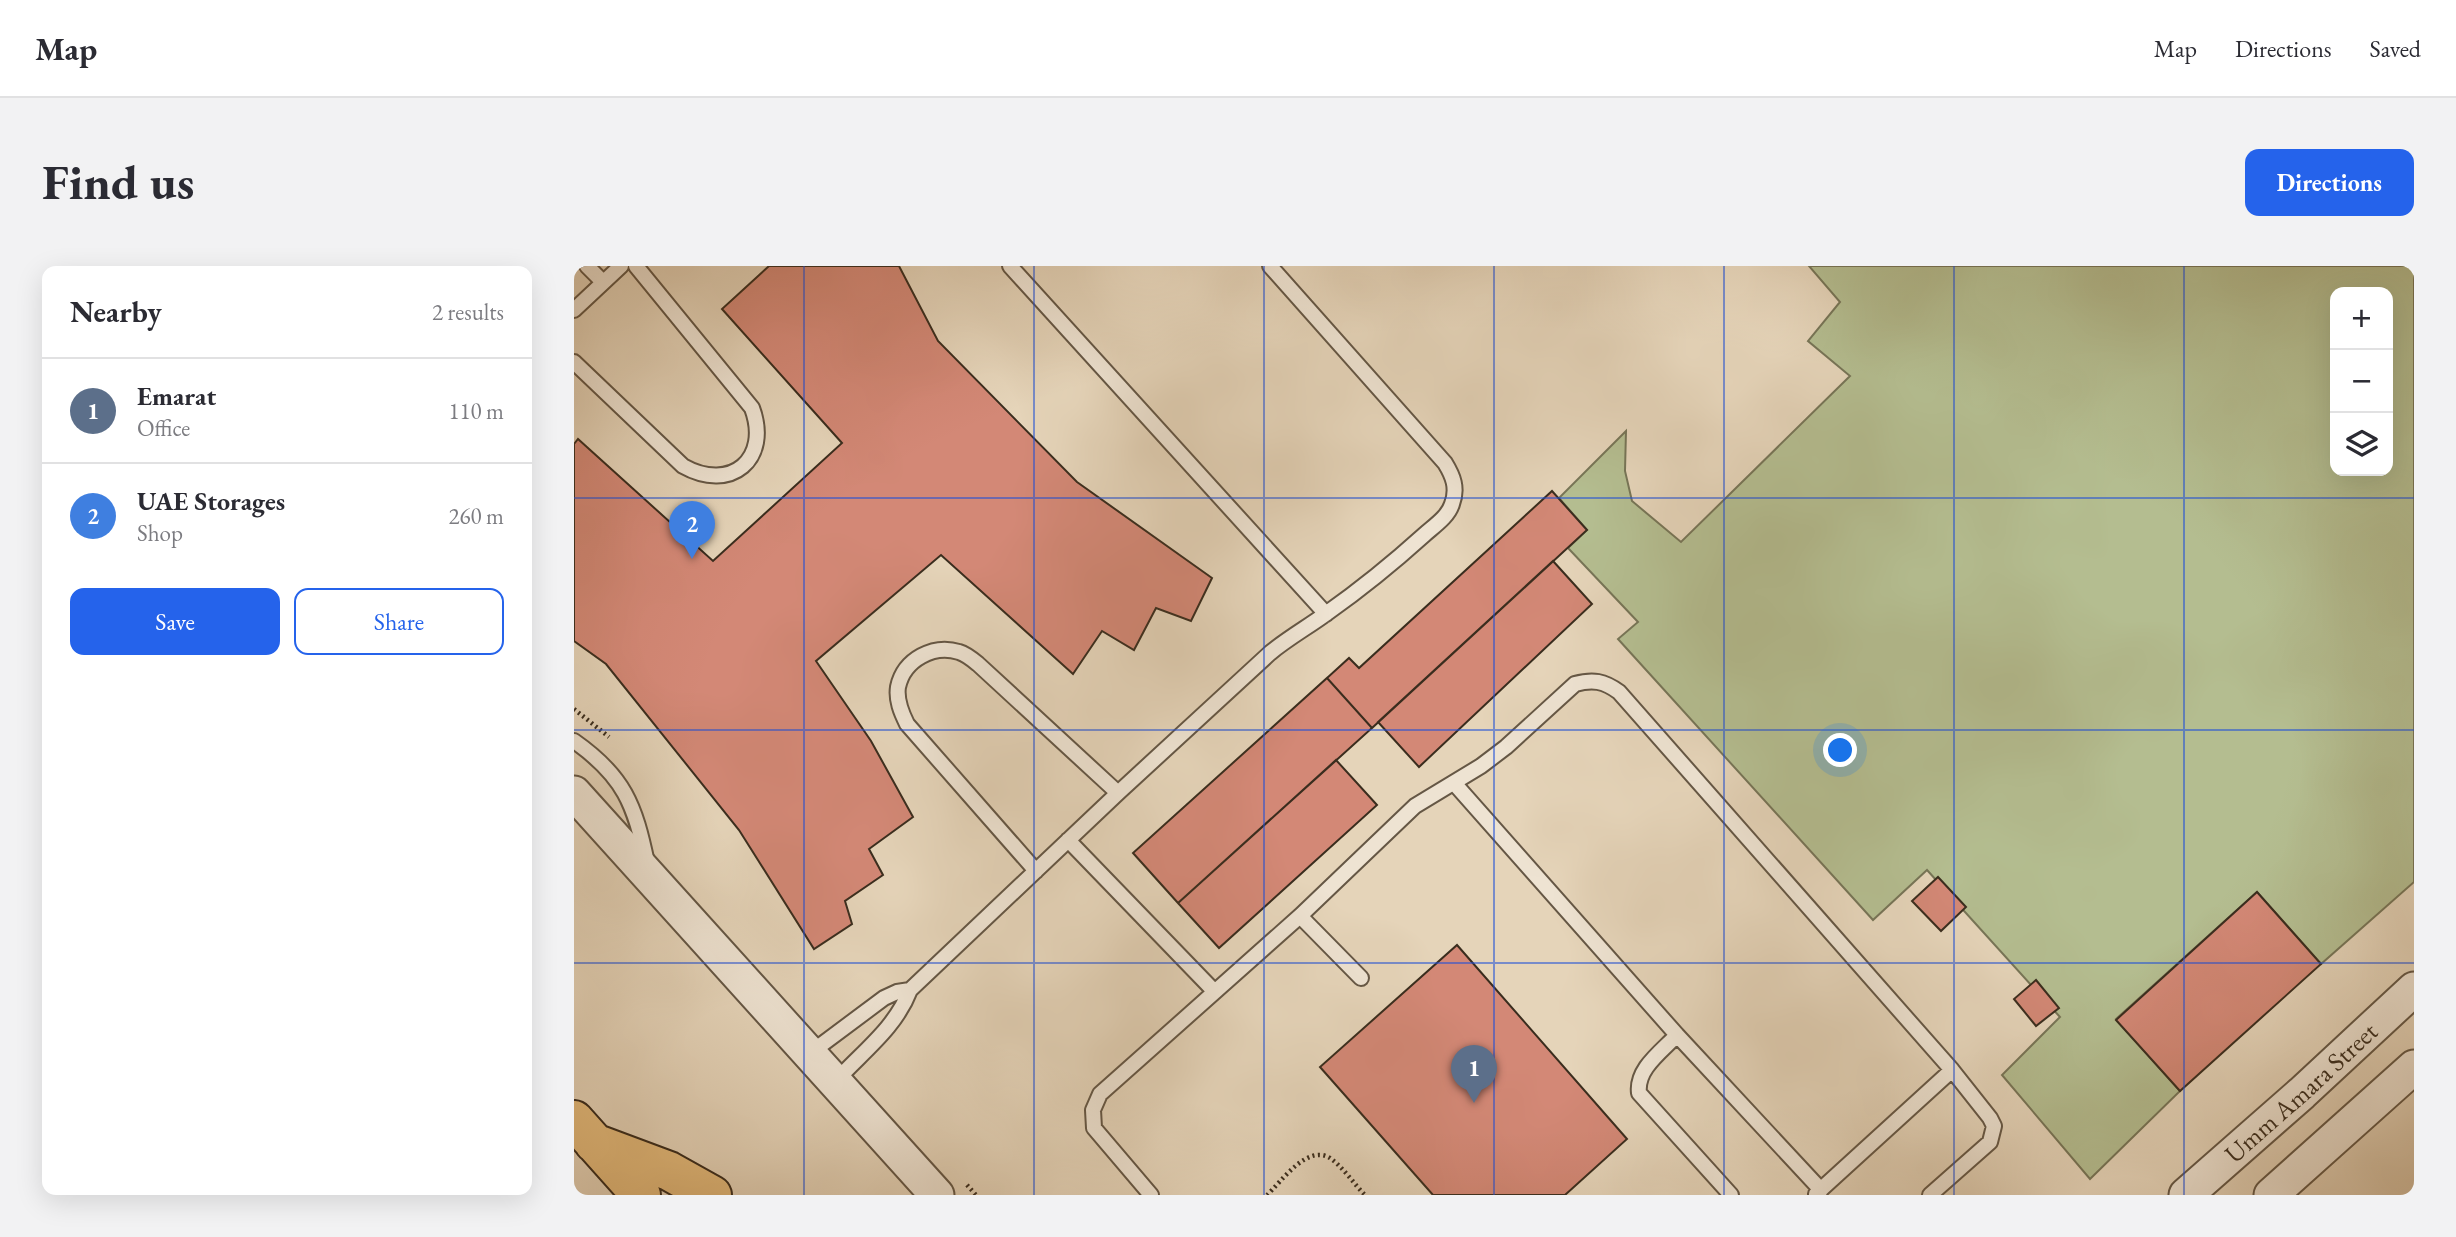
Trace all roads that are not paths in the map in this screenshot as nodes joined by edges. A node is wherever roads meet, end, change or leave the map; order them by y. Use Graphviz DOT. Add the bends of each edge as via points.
graph roads {
  1 [pos="587,266"];
  2 [pos="621,266"];
  3 [pos="636,266"];
  4 [pos="1010,266"];
  5 [pos="1270,266"];
  6 [pos="603,282"];
  7 [pos="576,304"];
  8 [pos="574,362"];
  9 [pos="1326,614"];
  10 [pos="574,741"];
  11 [pos="1454,783"];
  12 [pos="574,793"];
  13 [pos="1118,793"];
  14 [pos="1068,840"];
  15 [pos="1036,871"];
  16 [pos="650,878"];
  17 [pos="1300,916"];
  18 [pos="1361,978"];
  19 [pos="2414,989"];
  20 [pos="910,990"];
  21 [pos="1214,990"];
  22 [pos="1677,1035"];
  23 [pos="809,1054"];
  24 [pos="2414,1067"];
  25 [pos="1952,1070"];
  26 [pos="835,1082"];
  27 [pos="584,1131"];
  28 [pos="952,1190"];
  29 [pos="1818,1192"];
  30 [pos="641,1195"];
  31 [pos="712,1195"];
  32 [pos="1151,1195"];
  33 [pos="1731,1195"];
  34 [pos="1930,1195"];
  35 [pos="2186,1195"];
  36 [pos="2271,1195"];
  1 -- 6 [label="lane"];
  2 -- 6 [label="lane"];
  3 -- 8 [label="lane" via="752,408 758,425 757,444 749,460 734,472 717,477 699,475 683,466"];
  4 -- 9 [label="lane"];
  5 -- 9 [label="lane" via="1445,463 1455,491 1443,518"];
  6 -- 7 [label="lane"];
  9 -- 13 [label="lane" via="1287,638"];
  10 -- 16 [label="lane" via="616,778 631,803"];
  11 -- 17 [label="lane" via="1415,806"];
  11 -- 22 [label="lane"];
  11 -- 25 [label="lane" via="1506,747 1575,684 1598,681 1609,685"];
  12 -- 16 [label="street"];
  13 -- 14 [label="lane"];
  13 -- 15 [label="lane" via="962,652 942,649 922,654 907,667 898,696 907,724"];
  14 -- 15 [label="lane"];
  14 -- 21 [label="lane"];
  15 -- 20 [label="lane"];
  16 -- 23 [label="street"];
  17 -- 18 [label="lane"];
  17 -- 21 [label="lane"];
  19 -- 35 [label="street, Umm Amara Street"];
  20 -- 23 [label="lane" via="884,998"];
  20 -- 26 [label="lane" via="898,1016"];
  21 -- 32 [label="lane" via="1100,1094 1093,1110 1094,1128"];
  22 -- 29 [label="lane"];
  22 -- 33 [label="lane" via="1640,1074 1639,1093"];
  23 -- 26 [label="street"];
  24 -- 36 [label="street"];
  25 -- 29 [label="lane"];
  25 -- 34 [label="lane" via="1990,1118 1994,1134"];
  26 -- 28 [label="street"];
  27 -- 30 [label="highway"];
  27 -- 31 [label="highway"];
}
